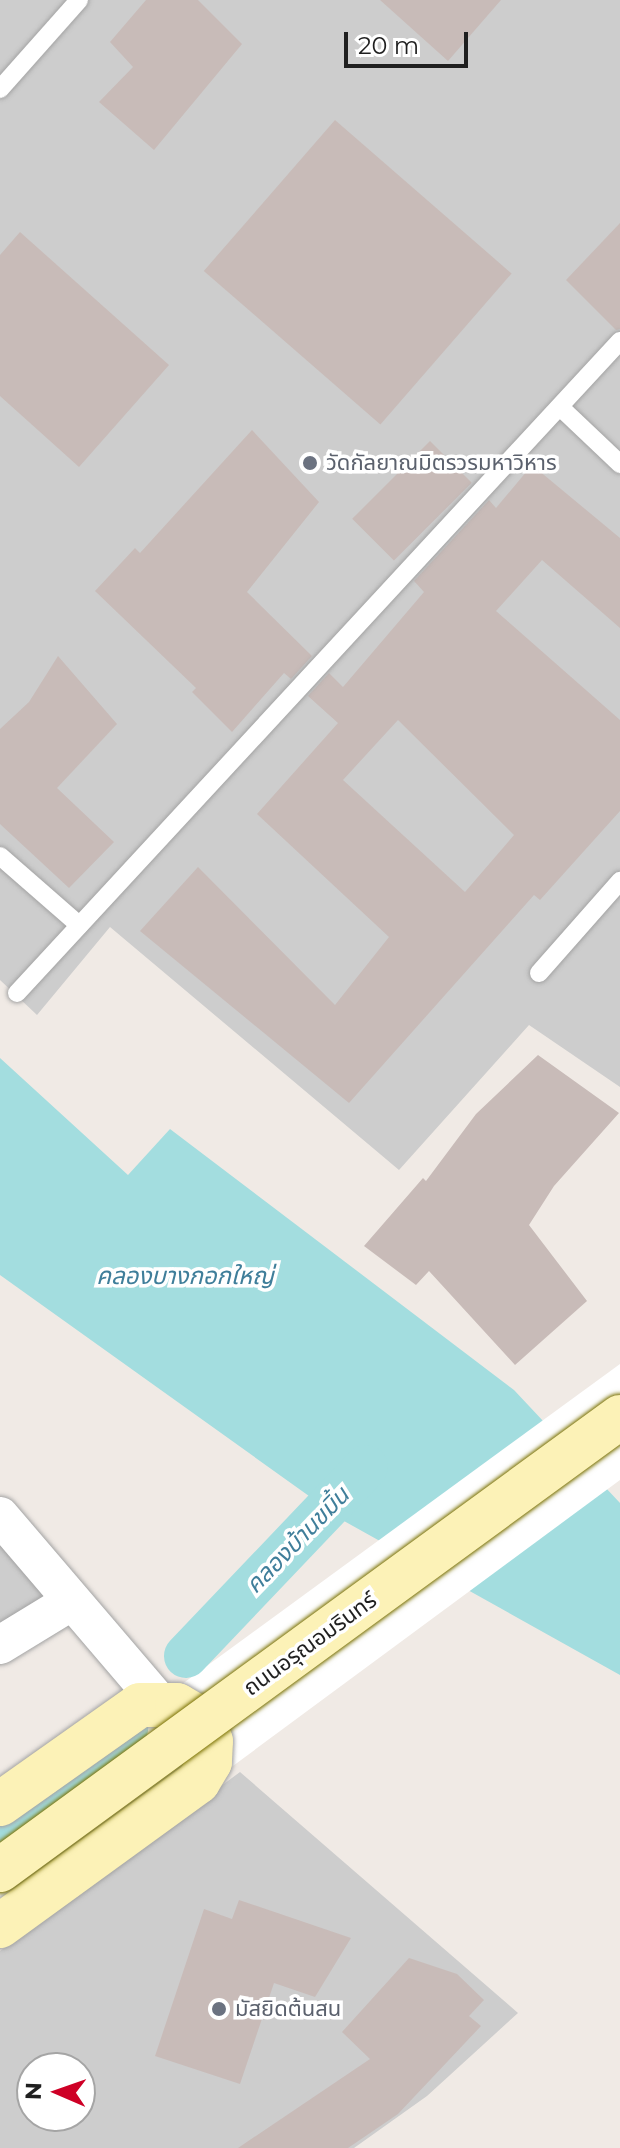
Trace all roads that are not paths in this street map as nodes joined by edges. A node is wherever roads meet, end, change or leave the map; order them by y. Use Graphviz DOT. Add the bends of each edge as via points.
graph roads {
  1 [pos="79,0"];
  2 [pos="0,89"];
  3 [pos="620,341"];
  4 [pos="560,407"];
  5 [pos="620,464"];
  6 [pos="0,856"];
  7 [pos="620,881"];
  8 [pos="79,925"];
  9 [pos="539,973"];
  10 [pos="17,993"];
  11 [pos="620,1417"];
  12 [pos="0,1516"];
  13 [pos="72,1601"];
  14 [pos="0,1645"];
  15 [pos="158,1701"];
  16 [pos="0,1804"];
  17 [pos="0,1870"];
  18 [pos="0,1926"];
  1 -- 2 [label="lane"];
  3 -- 4 [label="lane"];
  4 -- 5 [label="lane"];
  4 -- 8 [label="lane"];
  6 -- 8 [label="lane"];
  7 -- 9 [label="lane"];
  8 -- 10 [label="lane"];
  11 -- 17 [label="main road, ถนนอรุณอมรินทร์, bridge"];
  12 -- 13 [label="street"];
  13 -- 14 [label="street"];
  13 -- 15 [label="street"];
  15 -- 16 [label="main road" via="114,1721"];
  15 -- 18 [label="main road" via="201,1719 211,1741 210,1762 198,1782"];
}
